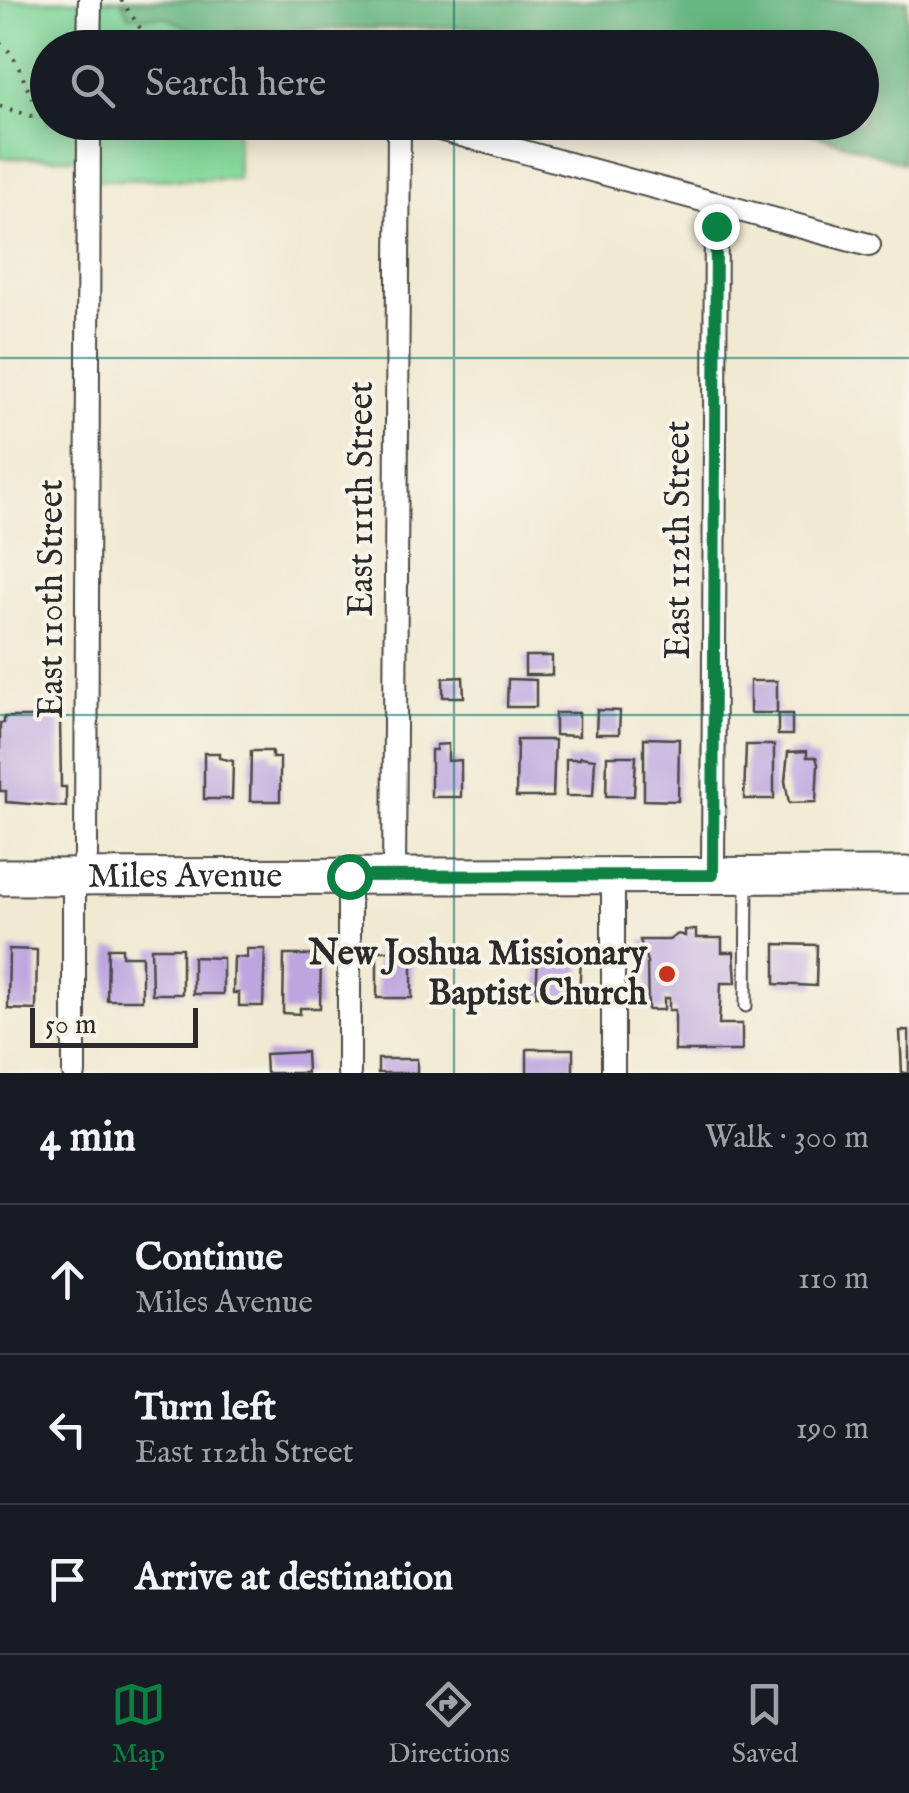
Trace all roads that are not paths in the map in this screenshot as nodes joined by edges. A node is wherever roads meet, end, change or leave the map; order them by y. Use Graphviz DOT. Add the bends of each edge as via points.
graph roads {
  1 [pos="90,0"];
  2 [pos="89,30"];
  3 [pos="89,140"];
  4 [pos="399,140"];
  5 [pos="479,140"];
  6 [pos="716,205"];
  7 [pos="869,245"];
  8 [pos="730,875"];
  9 [pos="909,875"];
  10 [pos="0,876"];
  11 [pos="79,876"];
  12 [pos="349,876"];
  13 [pos="394,876"];
  14 [pos="613,876"];
  15 [pos="746,1006"];
  16 [pos="74,1073"];
  17 [pos="349,1073"];
  18 [pos="613,1073"];
  1 -- 2 [label="street"];
  3 -- 11 [label="street, East 110th Street" via="86,856"];
  4 -- 13 [label="street, East 111th Street"];
  5 -- 6 [label="street"];
  6 -- 7 [label="street"];
  6 -- 8 [label="street, East 112th Street"];
  8 -- 9 [label="main road, Miles Avenue"];
  8 -- 14 [label="main road, Miles Avenue"];
  8 -- 15 [label="lane"];
  10 -- 11 [label="main road, Miles Avenue"];
  11 -- 12 [label="main road, Miles Avenue"];
  11 -- 16 [label="street, East 110th Street"];
  12 -- 13 [label="main road, Miles Avenue"];
  12 -- 17 [label="street"];
  13 -- 14 [label="main road, Miles Avenue"];
  14 -- 18 [label="street"];
}
